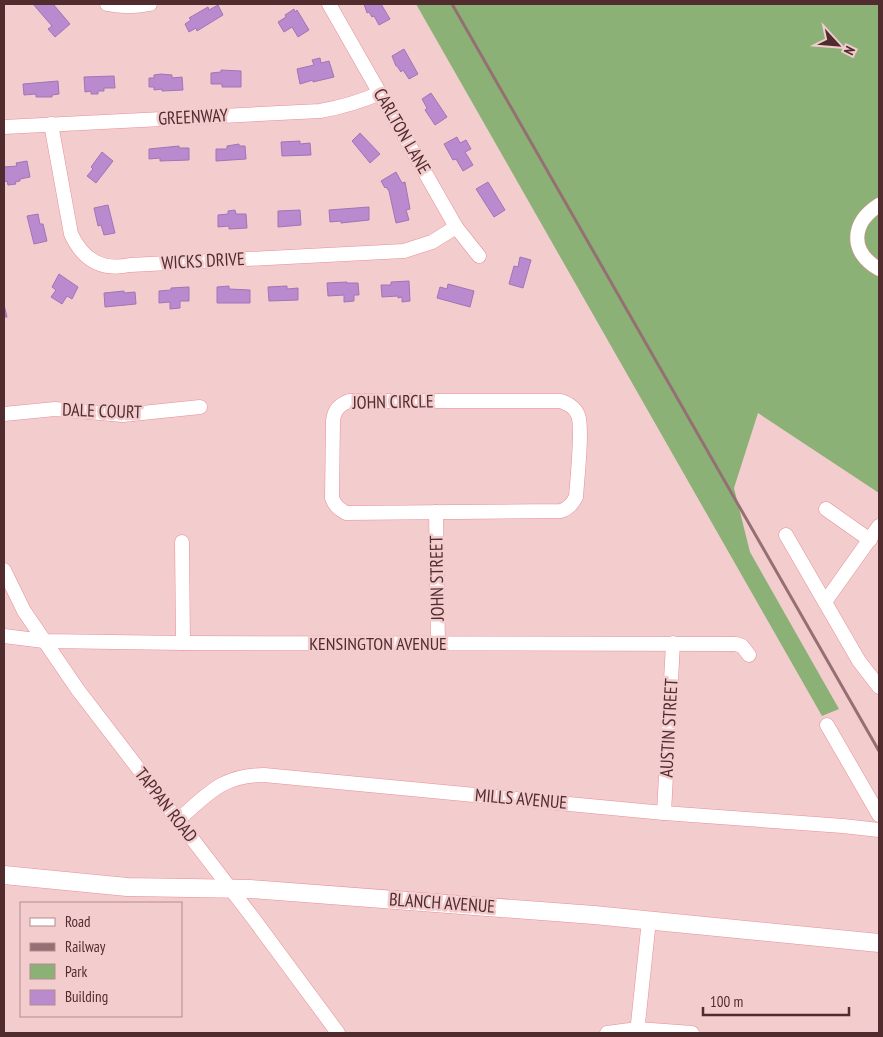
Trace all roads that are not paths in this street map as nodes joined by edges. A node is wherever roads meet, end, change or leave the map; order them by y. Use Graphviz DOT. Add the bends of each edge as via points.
graph roads {
  1 [pos="107,4"];
  2 [pos="150,4"];
  3 [pos="329,4"];
  4 [pos="380,93"];
  5 [pos="51,124"];
  6 [pos="4,127"];
  7 [pos="879,205"];
  8 [pos="456,227"];
  9 [pos="479,256"];
  10 [pos="879,269"];
  11 [pos="200,407"];
  12 [pos="4,414"];
  13 [pos="826,509"];
  14 [pos="436,512"];
  15 [pos="879,526"];
  16 [pos="786,535"];
  17 [pos="870,540"];
  18 [pos="182,542"];
  19 [pos="4,570"];
  20 [pos="824,602"];
  21 [pos="4,636"];
  22 [pos="44,641"];
  23 [pos="184,643"];
  24 [pos="438,644"];
  25 [pos="673,644"];
  26 [pos="749,655"];
  27 [pos="879,687"];
  28 [pos="827,725"];
  29 [pos="664,812"];
  30 [pos="879,815"];
  31 [pos="178,820"];
  32 [pos="879,830"];
  33 [pos="4,875"];
  34 [pos="230,888"];
  35 [pos="649,920"];
  36 [pos="879,943"];
  37 [pos="638,1031"];
  38 [pos="338,1033"];
  39 [pos="607,1033"];
  40 [pos="692,1033"];
  1 -- 2 [label="street" via="122,7"];
  3 -- 4 [label="street, CARLTON LANE"];
  4 -- 5 [label="street, GREENWAY" via="340,108 320,111"];
  4 -- 8 [label="street, CARLTON LANE"];
  5 -- 6 [label="street, GREENWAY"];
  5 -- 8 [label="street, WICKS DRIVE" via="71,234 82,253 101,265 120,267 404,251 432,242"];
  7 -- 10 [label="street" via="868,212 858,230 858,248 868,263"];
  8 -- 9 [label="street, CARLTON LANE"];
  11 -- 12 [label="street, DALE COURT" via="132,414 55,409"];
  13 -- 17 [label="street"];
  14 -- 14 [label="street, JOHN CIRCLE" via="346,513 335,505 332,498 333,421 338,408 349,402 561,402 574,408 580,421 576,497 568,508 561,511"];
  14 -- 24 [label="street, JOHN STREET"];
  15 -- 17 [label="street"];
  16 -- 20 [label="street"];
  17 -- 20 [label="street"];
  18 -- 23 [label="street"];
  19 -- 22 [label="street, TAPPAN ROAD"];
  20 -- 27 [label="street" via="859,661"];
  21 -- 22 [label="street, KENSINGTON AVENUE"];
  22 -- 23 [label="street, KENSINGTON AVENUE"];
  22 -- 31 [label="street, TAPPAN ROAD"];
  23 -- 24 [label="street, KENSINGTON AVENUE"];
  24 -- 25 [label="street, KENSINGTON AVENUE"];
  25 -- 26 [label="street, KENSINGTON AVENUE" via="736,644"];
  25 -- 29 [label="street, AUSTIN STREET"];
  28 -- 30 [label="street"];
  29 -- 31 [label="street, MILLS AVENUE" via="257,775 237,777 214,788"];
  29 -- 32 [label="street, MILLS AVENUE"];
  31 -- 34 [label="street, TAPPAN ROAD"];
  33 -- 34 [label="main road, BLANCH AVENUE" via="128,886"];
  34 -- 35 [label="main road, BLANCH AVENUE"];
  34 -- 38 [label="street, TAPPAN ROAD"];
  35 -- 36 [label="main road, BLANCH AVENUE"];
  35 -- 37 [label="street"];
  37 -- 39 [label="street"];
  37 -- 40 [label="street"];
}
